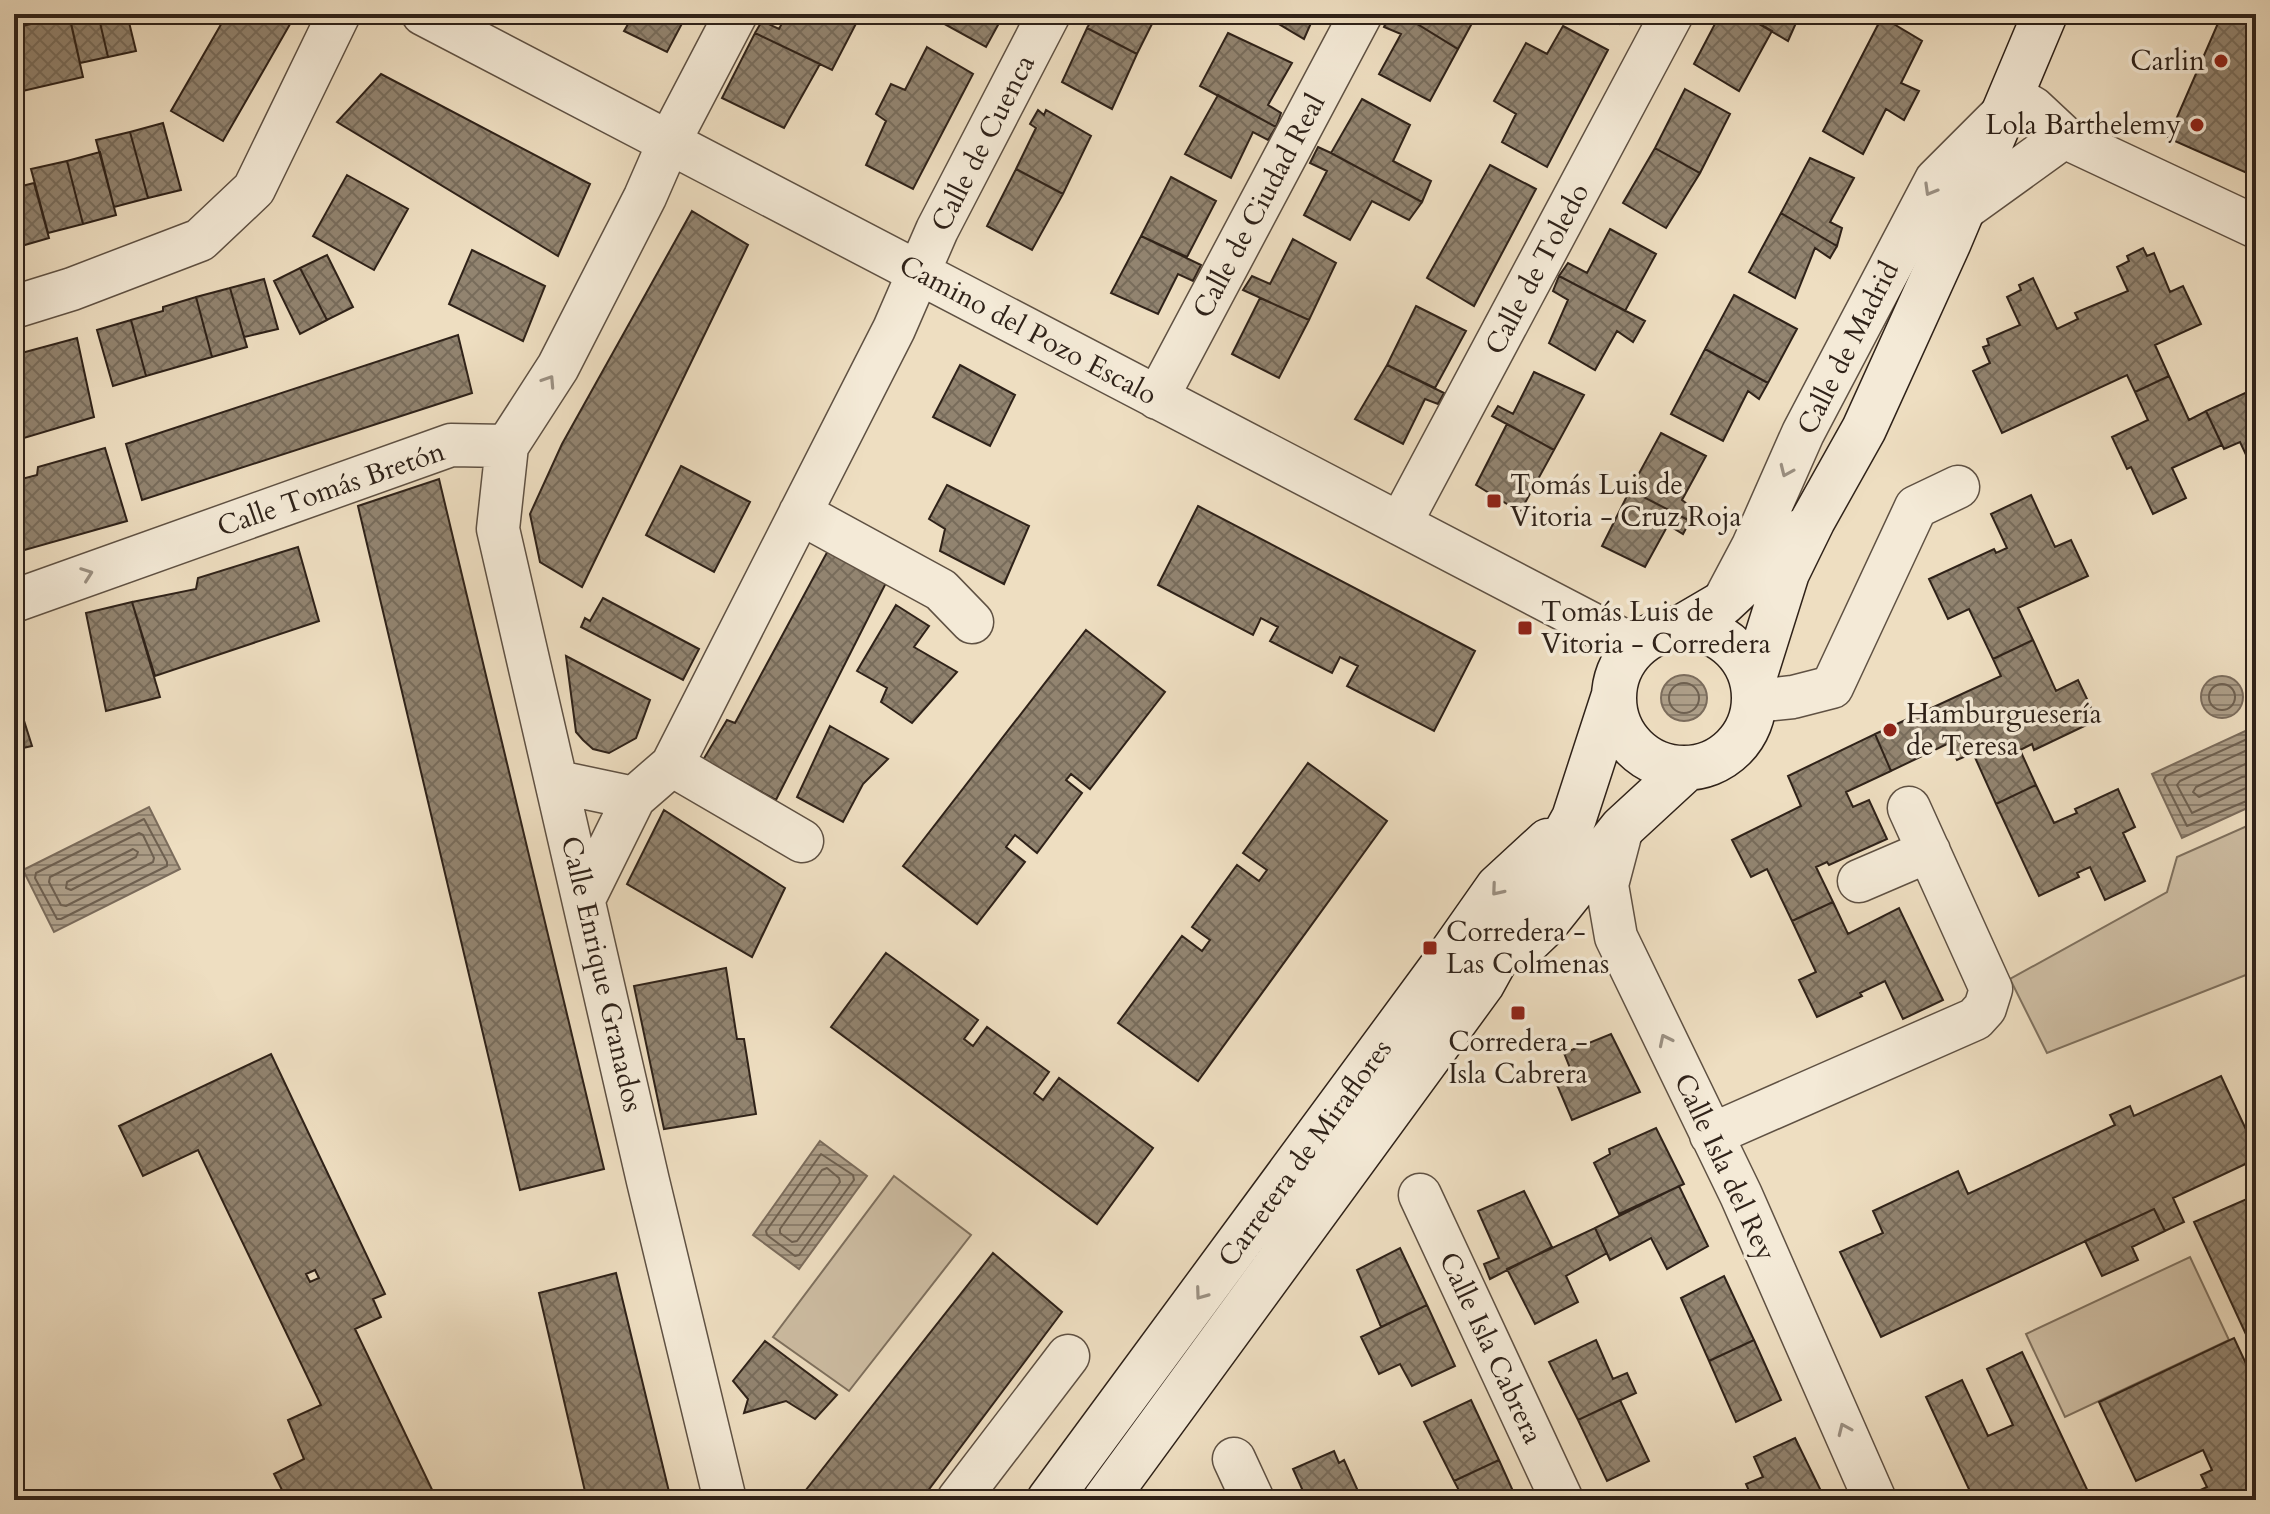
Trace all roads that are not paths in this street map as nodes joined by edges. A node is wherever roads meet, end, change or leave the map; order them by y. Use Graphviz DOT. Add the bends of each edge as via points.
graph roads {
  1 [pos="339,14"];
  2 [pos="423,14"];
  3 [pos="736,14"];
  4 [pos="1049,14"];
  5 [pos="1361,14"];
  6 [pos="1672,14"];
  7 [pos="2045,14"];
  8 [pos="2007,104"];
  9 [pos="2064,137"];
  10 [pos="669,142"];
  11 [pos="1954,227"];
  12 [pos="2256,227"];
  13 [pos="918,272"];
  14 [pos="14,307"];
  15 [pos="1157,398"];
  16 [pos="507,446"];
  17 [pos="1958,487"];
  18 [pos="800,513"];
  19 [pos="1813,520"];
  20 [pos="1400,524"];
  21 [pos="14,601"];
  22 [pos="1723,603"];
  23 [pos="972,622"];
  24 [pos="1682,627"];
  25 [pos="1634,646"];
  26 [pos="1754,691"];
  27 [pos="1614,695"];
  28 [pos="672,765"];
  29 [pos="1686,769"];
  30 [pos="558,782"];
  31 [pos="634,798"];
  32 [pos="1909,808"];
  33 [pos="1574,818"];
  34 [pos="1622,828"];
  35 [pos="802,841"];
  36 [pos="1929,851"];
  37 [pos="1859,881"];
  38 [pos="585,897"];
  39 [pos="1482,984"];
  40 [pos="1711,1135"];
  41 [pos="1420,1195"];
  42 [pos="1068,1356"];
  43 [pos="1234,1459"];
  44 [pos="725,1500"];
  45 [pos="958,1500"];
  46 [pos="1049,1500"];
  47 [pos="1105,1500"];
  48 [pos="1253,1500"];
  49 [pos="1562,1500"];
  50 [pos="1875,1500"];
  1 -- 14 [label="street" via="254,189 200,240"];
  2 -- 10 [label="street, Camino del Pozo Escalo"];
  3 -- 10 [label="street"];
  4 -- 13 [label="street, Calle de Cuenca"];
  5 -- 15 [label="street, Calle de Ciudad Real"];
  6 -- 20 [label="street, Calle de Toledo"];
  7 -- 8 [label="main road"];
  8 -- 9 [label="street" via="2033,108"];
  8 -- 11 [label="main road"];
  8 -- 22 [label="street, Calle de Madrid, one-way" via="1936,180 1803,433"];
  9 -- 11 [label="street"];
  9 -- 12 [label="street"];
  10 -- 13 [label="street, Camino del Pozo Escalo"];
  16 -- 10 [label="street, one-way" via="558,367"];
  11 -- 19 [label="main road, Calle de Madrid" via="1864,429"];
  13 -- 15 [label="street, Camino del Pozo Escalo"];
  13 -- 18 [label="street, Calle de Cuenca"];
  15 -- 20 [label="street, Camino del Pozo Escalo"];
  21 -- 16 [label="street, Calle Tomás Bretón, one-way" via="451,445"];
  16 -- 30 [label="street, Calle Enrique Granados" via="498,529"];
  17 -- 26 [label="street" via="1916,507 1832,687 1793,697"];
  18 -- 23 [label="street" via="941,590"];
  18 -- 28 [label="street, Calle de Cuenca"];
  19 -- 22 [label="main road, Calle de Madrid"];
  19 -- 26 [label="main road, Calle de Madrid" via="1787,573"];
  20 -- 25 [label="street, Camino del Pozo Escalo"];
  22 -- 24 [label="main road, Calle de Madrid"];
  24 -- 25 [label="main road"];
  24 -- 26 [label="main road" via="1701,629 1735,647"];
  25 -- 27 [label="main road" via="1623,662"];
  26 -- 29 [label="main road" via="1751,722 1741,740 1726,755"];
  27 -- 29 [label="main road" via="1616,718 1626,738 1663,766"];
  27 -- 33 [label="main road, Carretera de Miraflores"];
  28 -- 31 [label="street"];
  28 -- 35 [label="street"];
  29 -- 34 [label="main road, Carretera de Miraflores"];
  30 -- 31 [label="street"];
  30 -- 38 [label="street, Calle Enrique Granados"];
  31 -- 38 [label="street"];
  32 -- 36 [label="street"];
  33 -- 39 [label="main road, Carretera de Miraflores"];
  33 -- 46 [label="main road, Carretera de Miraflores, one-way" via="1498,887"];
  34 -- 39 [label="main road, Carretera de Miraflores" via="1543,927"];
  40 -- 34 [label="street, Calle Isla del Rey, one-way" via="1616,937 1607,885"];
  36 -- 37 [label="street"];
  36 -- 40 [label="street" via="1991,989 1985,1008 1975,1019"];
  38 -- 44 [label="street, Calle Enrique Granados"];
  39 -- 47 [label="main road, Carretera de Miraflores"];
  50 -- 40 [label="street, Calle Isla del Rey, one-way"];
  41 -- 49 [label="street, Calle Isla Cabrera"];
  42 -- 45 [label="street"];
  43 -- 48 [label="street"];
}
